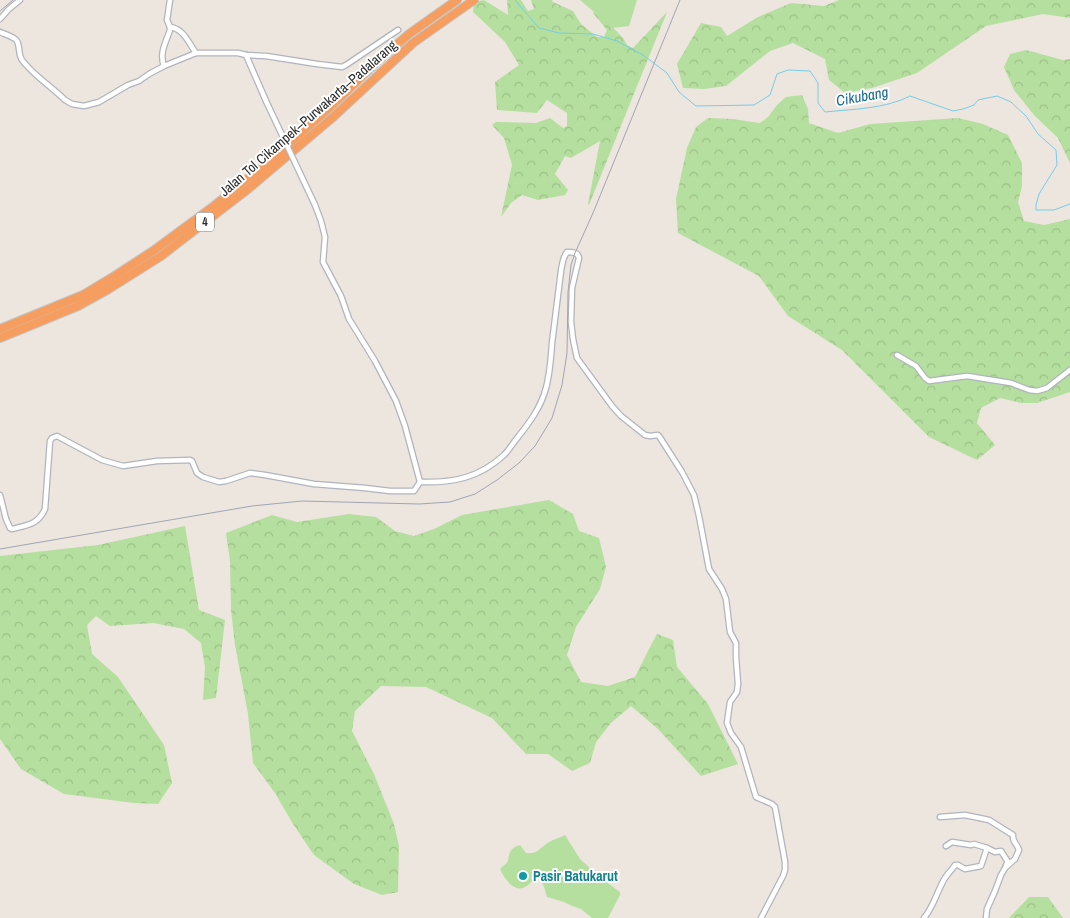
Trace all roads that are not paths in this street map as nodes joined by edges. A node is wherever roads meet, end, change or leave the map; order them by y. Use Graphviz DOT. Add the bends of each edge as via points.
graph roads {
  1 [pos="20,0"];
  2 [pos="170,0"];
  3 [pos="457,0"];
  4 [pos="474,0"];
  5 [pos="0,19"];
  6 [pos="170,27"];
  7 [pos="398,30"];
  8 [pos="0,32"];
  9 [pos="196,53"];
  10 [pos="246,55"];
  11 [pos="164,66"];
  12 [pos="0,329"];
  13 [pos="0,338"];
  14 [pos="897,355"];
  15 [pos="1070,370"];
  16 [pos="420,482"];
  17 [pos="0,495"];
  18 [pos="940,817"];
  19 [pos="946,846"];
  20 [pos="987,848"];
  21 [pos="1005,868"];
  22 [pos="761,918"];
  23 [pos="924,918"];
  24 [pos="986,918"];
  1 -- 5 [label="street"];
  2 -- 6 [label="street" via="167,20"];
  3 -- 12 [label="highway, Jalan Tol Cikampek–Purwakarta–Padalarang / 4" via="409,34 272,159 153,250 82,295"];
  4 -- 13 [label="highway, Jalan Tol Cikampek–Purwakarta–Padalarang / 4" via="413,43 248,189 160,256 78,306"];
  6 -- 9 [label="street" via="181,31"];
  6 -- 11 [label="street" via="163,50"];
  7 -- 10 [label="street" via="342,66"];
  8 -- 11 [label="street" via="16,40 27,66 72,104 84,106 99,102"];
  9 -- 10 [label="street"];
  9 -- 11 [label="street"];
  10 -- 16 [label="street, bridge" via="321,221 325,237 323,262 349,319 396,401"];
  14 -- 15 [label="street" via="916,366 929,380 967,376 1011,383 1033,391 1047,388"];
  16 -- 17 [label="street" via="414,491 314,484 250,473 219,482 202,477 190,460 124,466 102,460 57,436 50,444 45,509 40,517 30,524 10,528"];
  16 -- 22 [label="street" via="470,477 504,454 528,426 542,399 548,378 563,261 567,252 577,254 571,322 577,358 621,416 645,435 659,435 682,472 700,516 709,569 726,599 730,632 736,642 738,684 730,704 728,726 741,747 756,797 775,807 785,862 783,876"];
  18 -- 21 [label="street" via="966,815 989,820 1013,836 1019,850"];
  19 -- 20 [label="street" via="952,842"];
  20 -- 21 [label="street" via="1001,851 1008,862"];
  20 -- 23 [label="street" via="981,866 965,869 955,864"];
  21 -- 24 [label="street"];
}
